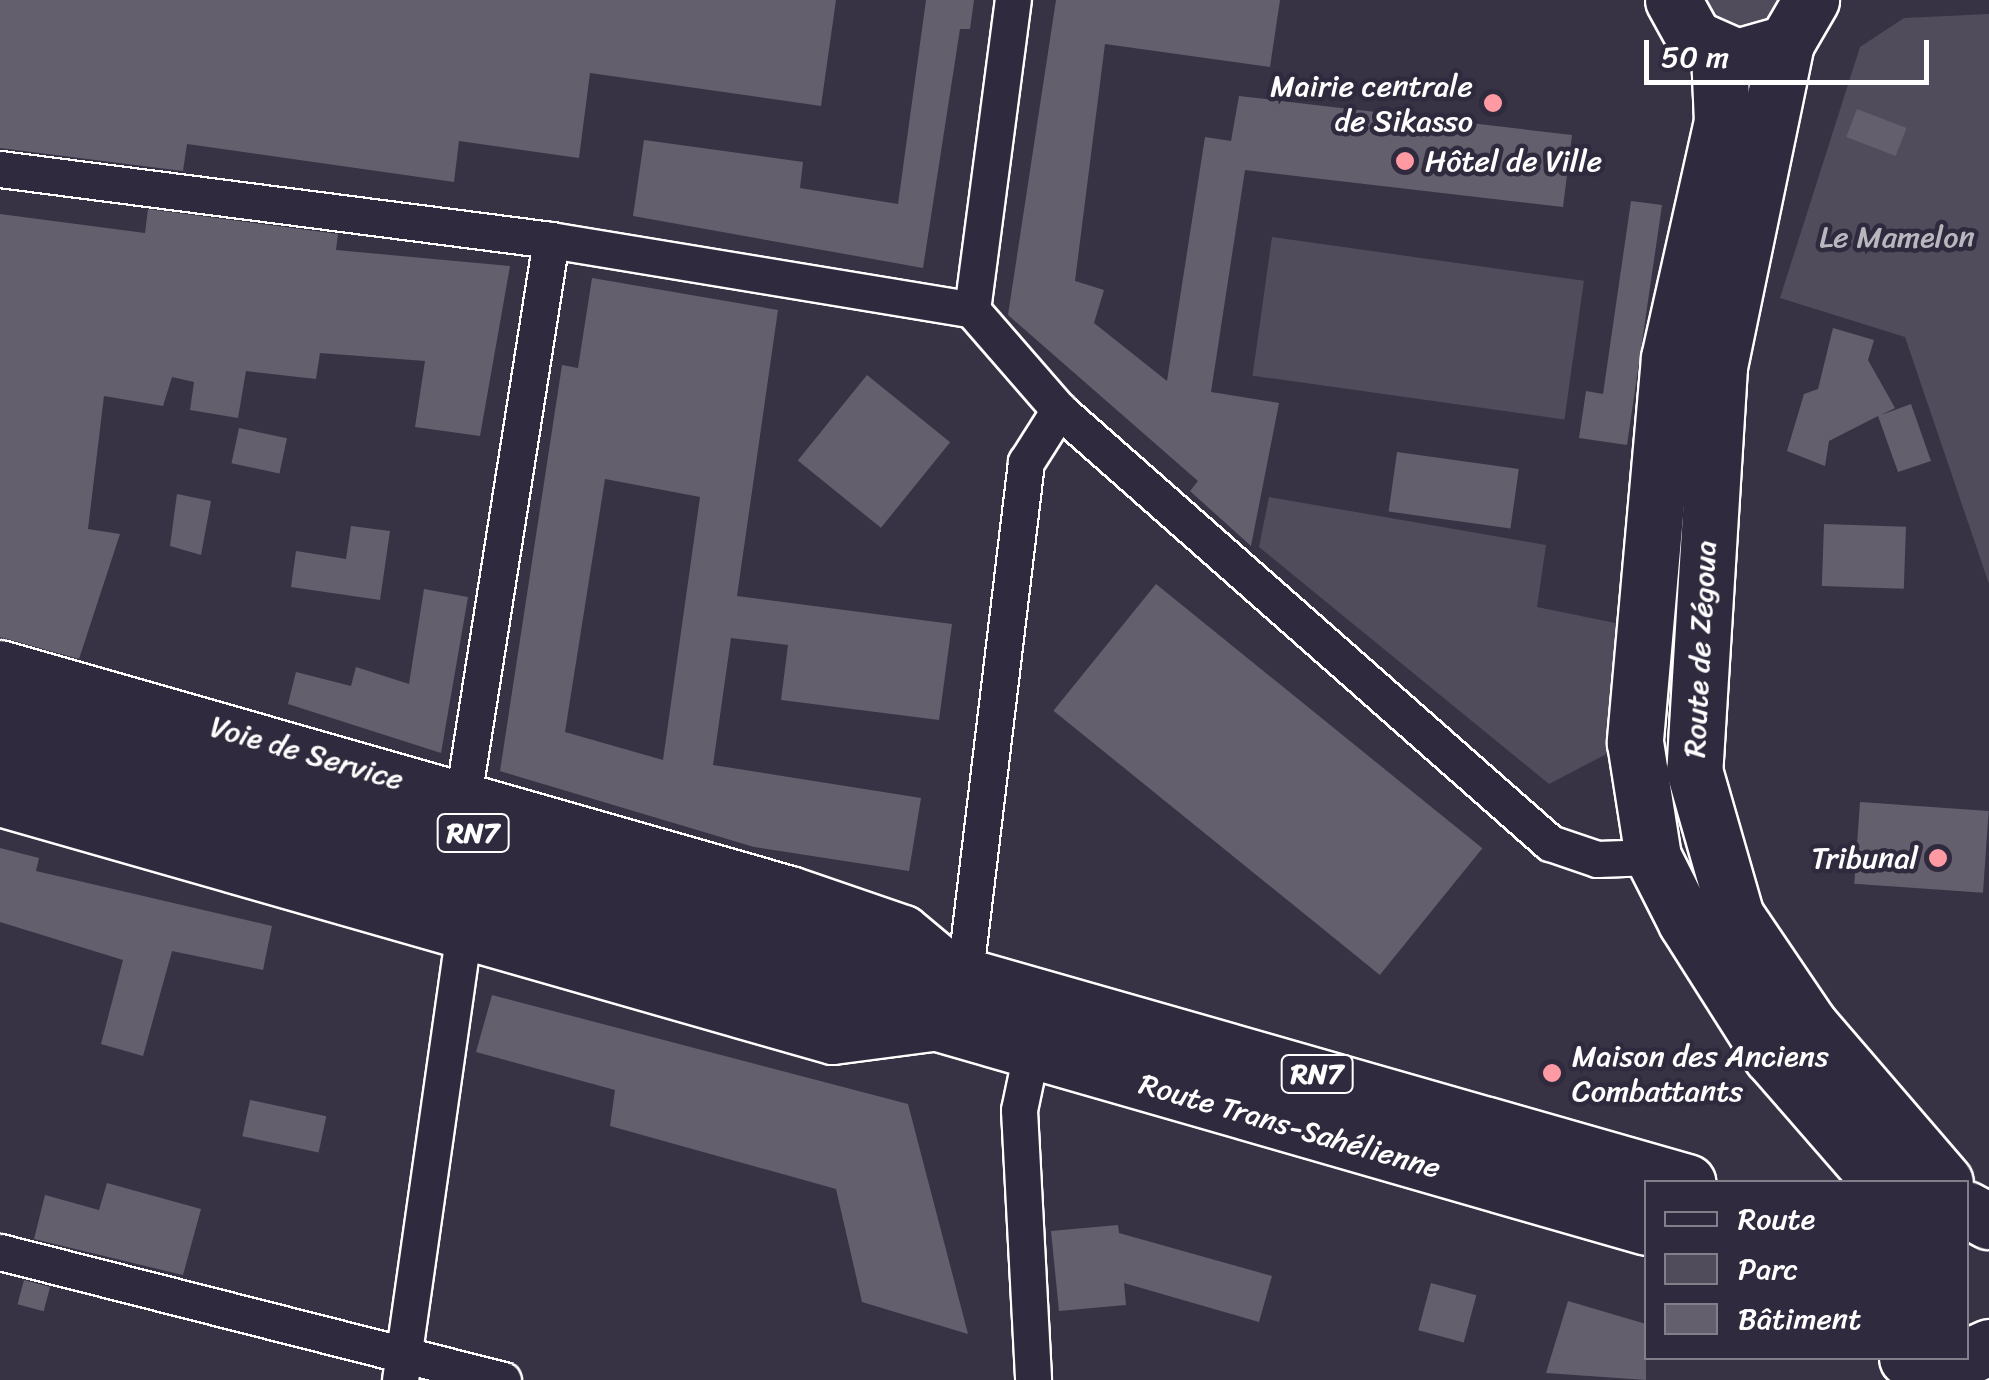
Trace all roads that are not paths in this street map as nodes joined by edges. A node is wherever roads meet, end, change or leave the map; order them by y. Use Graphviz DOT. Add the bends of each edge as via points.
graph roads {
  1 [pos="1013,0"];
  2 [pos="1672,0"];
  3 [pos="1799,22"];
  4 [pos="1719,53"];
  5 [pos="0,168"];
  6 [pos="551,240"];
  7 [pos="972,310"];
  8 [pos="1058,410"];
  9 [pos="0,666"];
  10 [pos="0,700"];
  11 [pos="0,753"];
  12 [pos="463,797"];
  13 [pos="0,800"];
  14 [pos="1653,857"];
  15 [pos="463,936"];
  16 [pos="955,969"];
  17 [pos="932,1026"];
  18 [pos="1031,1054"];
  19 [pos="1680,1180"];
  20 [pos="1880,1180"];
  21 [pos="1943,1180"];
  22 [pos="1644,1226"];
  23 [pos="0,1252"];
  24 [pos="1922,1360"];
  25 [pos="1961,1360"];
  26 [pos="401,1368"];
  27 [pos="503,1380"];
  28 [pos="1033,1380"];
  1 -- 7 [label="street"];
  2 -- 4 [label="main road" via="1694,38"];
  3 -- 4 [label="main road" via="1754,56"];
  3 -- 21 [label="main road, Route de Zégoua" via="1719,367 1694,770 1736,916 1809,1024"];
  4 -- 14 [label="main road, Route de Zégoua" via="1722,121 1670,358 1638,668 1635,742"];
  5 -- 6 [label="street"];
  6 -- 7 [label="street"];
  6 -- 12 [label="street"];
  7 -- 8 [label="street"];
  8 -- 14 [label="street" via="1550,843 1597,859"];
  8 -- 16 [label="street" via="1026,462"];
  9 -- 12 [label="main road, Voie de Service"];
  10 -- 16 [label="main road, RN7"];
  11 -- 17 [label="main road, RN7"];
  12 -- 16 [label="main road, Voie de Service" via="904,931"];
  13 -- 15 [label="main road"];
  14 -- 20 [label="main road, Route de Zégoua" via="1772,1056"];
  15 -- 17 [label="main road" via="834,1039"];
  15 -- 26 [label="street"];
  16 -- 19 [label="main road, Route Trans-Sahélienne / RN7"];
  17 -- 18 [label="main road, Route Trans-Sahélienne / RN7"];
  18 -- 22 [label="main road, Route Trans-Sahélienne / RN7"];
  18 -- 28 [label="street" via="1019,1110"];
  23 -- 26 [label="street"];
  24 -- 25 [label="main road"];
  26 -- 27 [label="street"];
}
